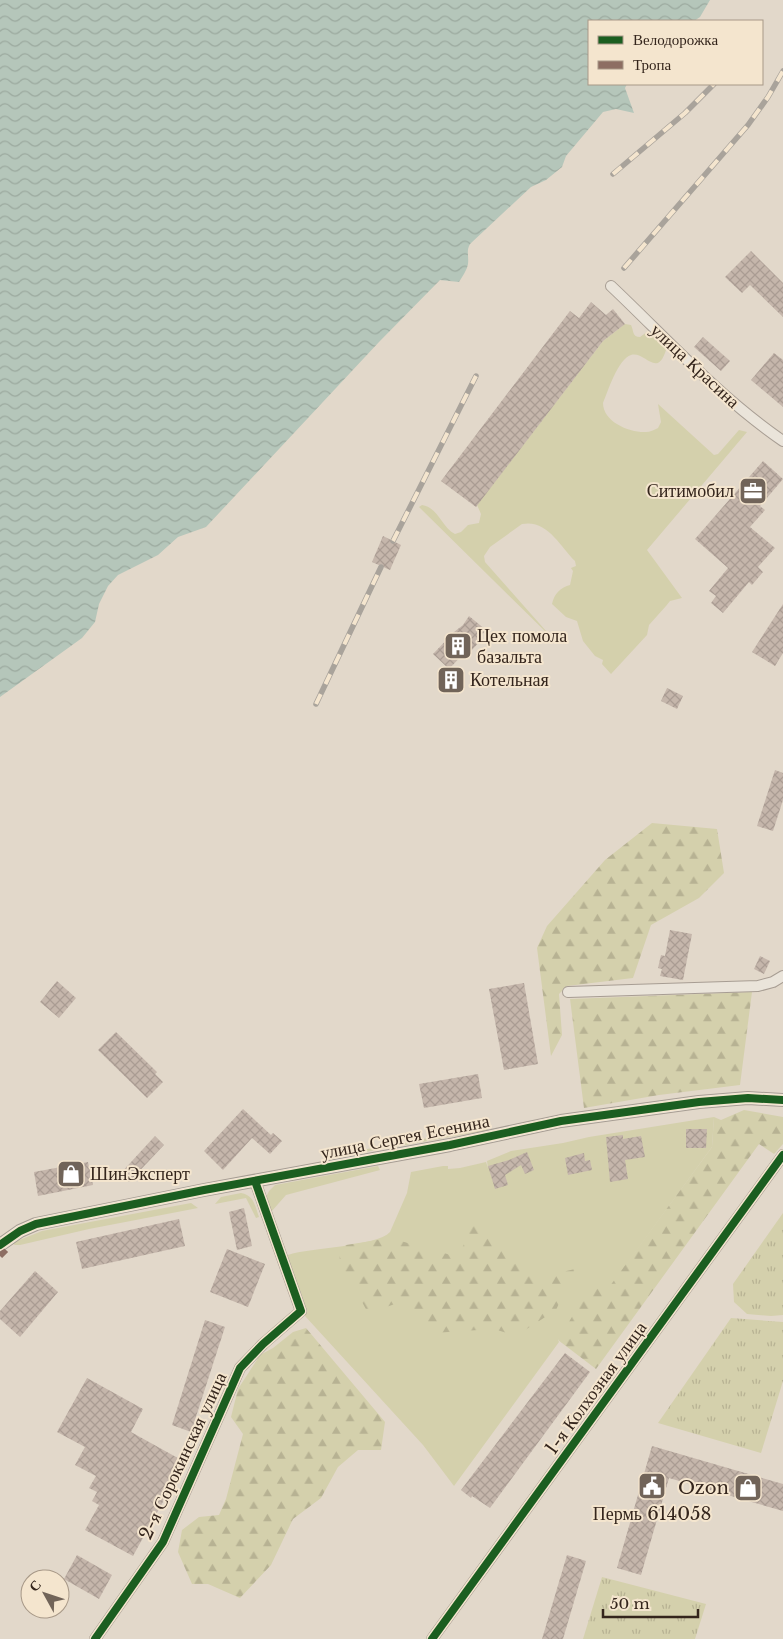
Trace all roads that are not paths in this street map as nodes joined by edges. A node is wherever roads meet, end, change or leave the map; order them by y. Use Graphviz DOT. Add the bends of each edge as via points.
graph roads {
  1 [pos="611,286"];
  2 [pos="783,441"];
  3 [pos="783,976"];
  4 [pos="568,992"];
  5 [pos="783,1100"];
  6 [pos="783,1155"];
  7 [pos="255,1181"];
  8 [pos="0,1245"];
  9 [pos="95,1639"];
  10 [pos="432,1639"];
  1 -- 2 [label="street, улица Красина" via="717,389"];
  3 -- 4 [label="street" via="758,986"];
  5 -- 7 [label="street, улица Сергея Есенина" via="748,1098 699,1102 561,1121"];
  6 -- 10 [label="street, 1-я Колхозная улица"];
  7 -- 8 [label="street, улица Сергея Есенина" via="36,1224"];
  7 -- 9 [label="street, 2-я Сорокинская улица" via="301,1311 240,1368 163,1542"];
}
